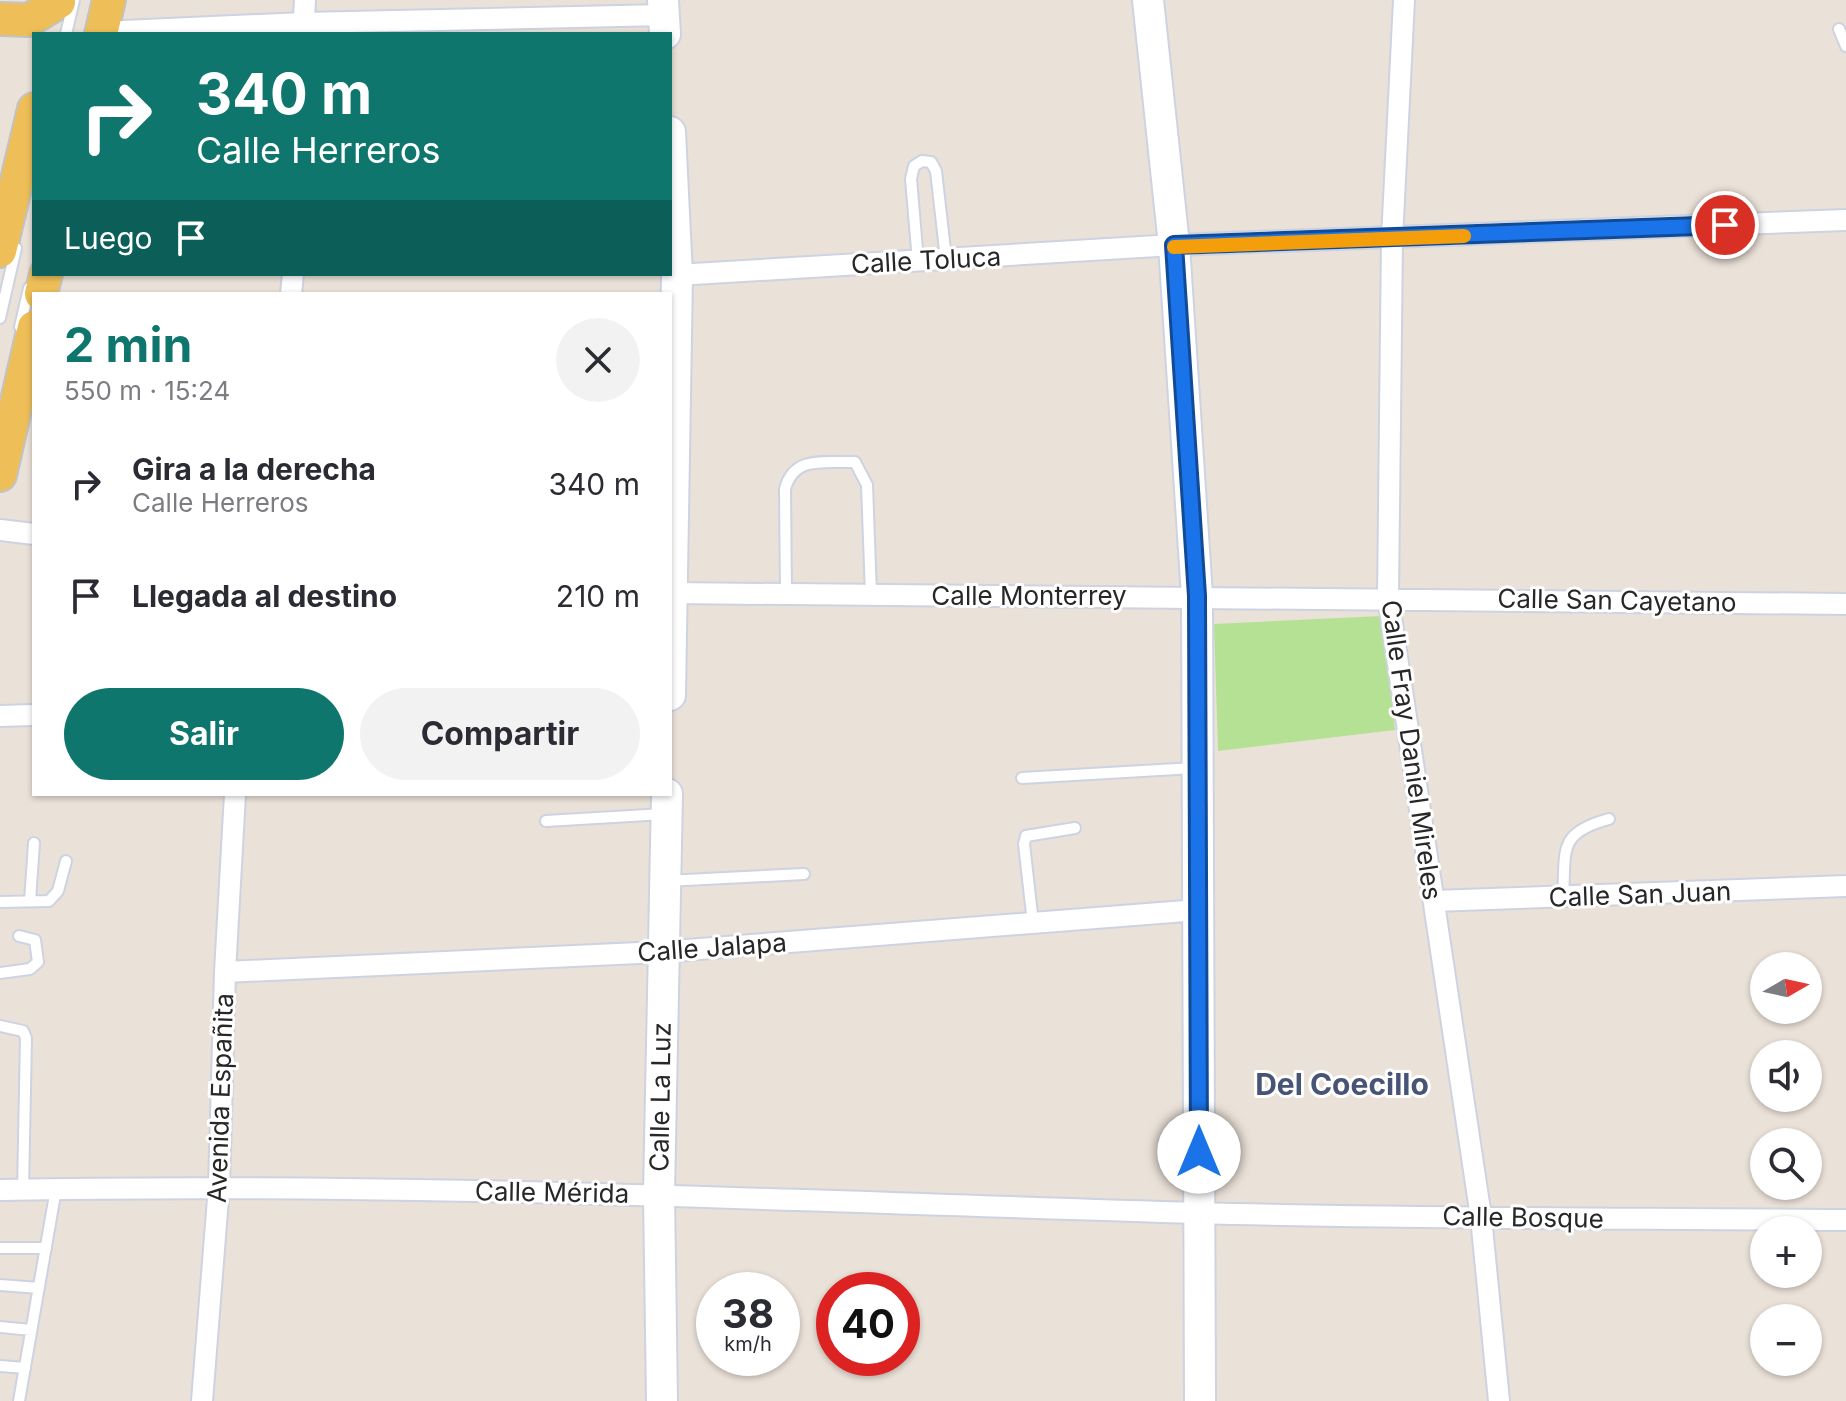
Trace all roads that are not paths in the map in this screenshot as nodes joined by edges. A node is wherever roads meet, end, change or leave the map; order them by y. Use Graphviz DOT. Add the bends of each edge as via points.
graph roads {
  1 [pos="96,0"];
  2 [pos="109,0"];
  3 [pos="305,0"];
  4 [pos="1148,0"];
  5 [pos="1404,0"];
  6 [pos="65,1"];
  7 [pos="664,16"];
  8 [pos="0,19"];
  9 [pos="303,28"];
  10 [pos="1839,29"];
  11 [pos="53,32"];
  12 [pos="66,32"];
  13 [pos="97,32"];
  14 [pos="97,32"];
  15 [pos="138,32"];
  16 [pos="1846,46"];
  17 [pos="32,120"];
  18 [pos="672,173"];
  19 [pos="1846,220"];
  20 [pos="1392,239"];
  21 [pos="10,240"];
  22 [pos="1174,245"];
  23 [pos="946,259"];
  24 [pos="918,261"];
  25 [pos="677,275"];
  26 [pos="32,309"];
  27 [pos="0,318"];
  28 [pos="26,333"];
  29 [pos="0,475"];
  30 [pos="672,477"];
  31 [pos="0,530"];
  32 [pos="32,534"];
  33 [pos="672,593"];
  34 [pos="786,594"];
  35 [pos="871,594"];
  36 [pos="1197,596"];
  37 [pos="1388,597"];
  38 [pos="1846,604"];
  39 [pos="32,715"];
  40 [pos="0,716"];
  41 [pos="1200,767"];
  42 [pos="1022,778"];
  43 [pos="235,796"];
  44 [pos="666,804"];
  45 [pos="1609,819"];
  46 [pos="546,821"];
  47 [pos="1075,828"];
  48 [pos="34,843"];
  49 [pos="66,861"];
  50 [pos="804,874"];
  51 [pos="663,882"];
  52 [pos="1846,886"];
  53 [pos="1563,897"];
  54 [pos="30,901"];
  55 [pos="1434,901"];
  56 [pos="0,902"];
  57 [pos="1198,910"];
  58 [pos="1033,923"];
  59 [pos="19,936"];
  60 [pos="661,952"];
  61 [pos="225,972"];
  62 [pos="0,973"];
  63 [pos="0,1026"];
  64 [pos="219,1186"];
  65 [pos="56,1189"];
  66 [pos="0,1190"];
  67 [pos="23,1190"];
  68 [pos="659,1194"];
  69 [pos="1200,1213"];
  70 [pos="1481,1217"];
  71 [pos="1846,1220"];
  72 [pos="0,1248"];
  73 [pos="46,1248"];
  74 [pos="0,1285"];
  75 [pos="39,1288"];
  76 [pos="0,1327"];
  77 [pos="31,1330"];
  78 [pos="0,1366"];
  79 [pos="25,1368"];
  80 [pos="19,1401"];
  81 [pos="202,1401"];
  82 [pos="662,1401"];
  83 [pos="1200,1401"];
  84 [pos="1499,1401"];
  1 -- 13 [label="lane"];
  2 -- 14 [label="main road"];
  3 -- 9 [label="street"];
  4 -- 22 [label="street"];
  5 -- 20 [label="street, Calle Fray Daniel Mireles"];
  6 -- 8 [label="main road" via="29,20"];
  6 -- 11 [label="main road"];
  6 -- 12 [label="lane"];
  7 -- 9 [label="street"];
  9 -- 15 [label="street"];
  10 -- 16 [label="lane"];
  17 -- 21 [label="main road"];
  18 -- 25 [label="street"];
  19 -- 20 [label="street, Calle Toluca"];
  20 -- 22 [label="street, Calle Toluca"];
  20 -- 37 [label="street, Calle Fray Daniel Mireles"];
  21 -- 27 [label="lane"];
  22 -- 23 [label="street, Calle Toluca"];
  22 -- 36 [label="street"];
  23 -- 24 [label="street, Calle Toluca"];
  23 -- 24 [label="lane" via="936,171 931,162 922,161 914,166 911,179"];
  24 -- 25 [label="street, Calle Toluca"];
  25 -- 30 [label="street"];
  26 -- 28 [label="lane"];
  28 -- 29 [label="main road"];
  31 -- 32 [label="street"];
  33 -- 34 [label="street, Calle Monterrey"];
  34 -- 35 [label="street, Calle Monterrey"];
  34 -- 35 [label="lane" via="789,473 800,465 855,462 867,485"];
  35 -- 36 [label="street, Calle Monterrey"];
  36 -- 37 [label="street, Calle Monterrey"];
  36 -- 41 [label="street"];
  37 -- 38 [label="street, Calle San Cayetano"];
  37 -- 55 [label="street, Calle Fray Daniel Mireles"];
  39 -- 40 [label="street"];
  41 -- 42 [label="lane"];
  41 -- 57 [label="street"];
  43 -- 61 [label="street, Avenida Españita"];
  44 -- 46 [label="lane"];
  44 -- 51 [label="street, Calle La Luz"];
  45 -- 53 [label="lane" via="1574,833 1567,846"];
  47 -- 58 [label="lane" via="1026,836"];
  48 -- 54 [label="lane"];
  49 -- 54 [label="lane" via="54,897"];
  50 -- 51 [label="lane"];
  51 -- 60 [label="street, Calle La Luz"];
  52 -- 53 [label="street, Calle San Juan"];
  53 -- 55 [label="street, Calle San Juan"];
  54 -- 56 [label="lane"];
  55 -- 70 [label="street, Calle Fray Daniel Mireles"];
  57 -- 58 [label="street, Calle Jalapa"];
  57 -- 69 [label="street"];
  58 -- 60 [label="street, Calle Jalapa"];
  59 -- 62 [label="lane" via="35,940 38,962 30,969"];
  60 -- 61 [label="street, Calle Jalapa"];
  60 -- 68 [label="street, Calle La Luz"];
  61 -- 64 [label="street, Avenida Españita"];
  63 -- 67 [label="lane" via="23,1031 26,1038"];
  64 -- 65 [label="street, Calle Mérida"];
  64 -- 68 [label="street, Calle Mérida"];
  64 -- 81 [label="street, Avenida Españita"];
  65 -- 67 [label="street, Calle Mérida"];
  65 -- 73 [label="lane"];
  66 -- 67 [label="street, Calle Mérida"];
  68 -- 69 [label="street, Calle Mérida"];
  68 -- 82 [label="street, Calle La Luz"];
  69 -- 70 [label="street, Calle Bosque"];
  69 -- 83 [label="street"];
  70 -- 71 [label="street, Calle Bosque"];
  70 -- 84 [label="street, Calle Fray Daniel Mireles"];
  72 -- 73 [label="lane"];
  73 -- 75 [label="lane"];
  74 -- 75 [label="lane"];
  75 -- 77 [label="lane"];
  76 -- 77 [label="lane"];
  77 -- 79 [label="lane"];
  78 -- 79 [label="lane"];
  79 -- 80 [label="lane"];
}
